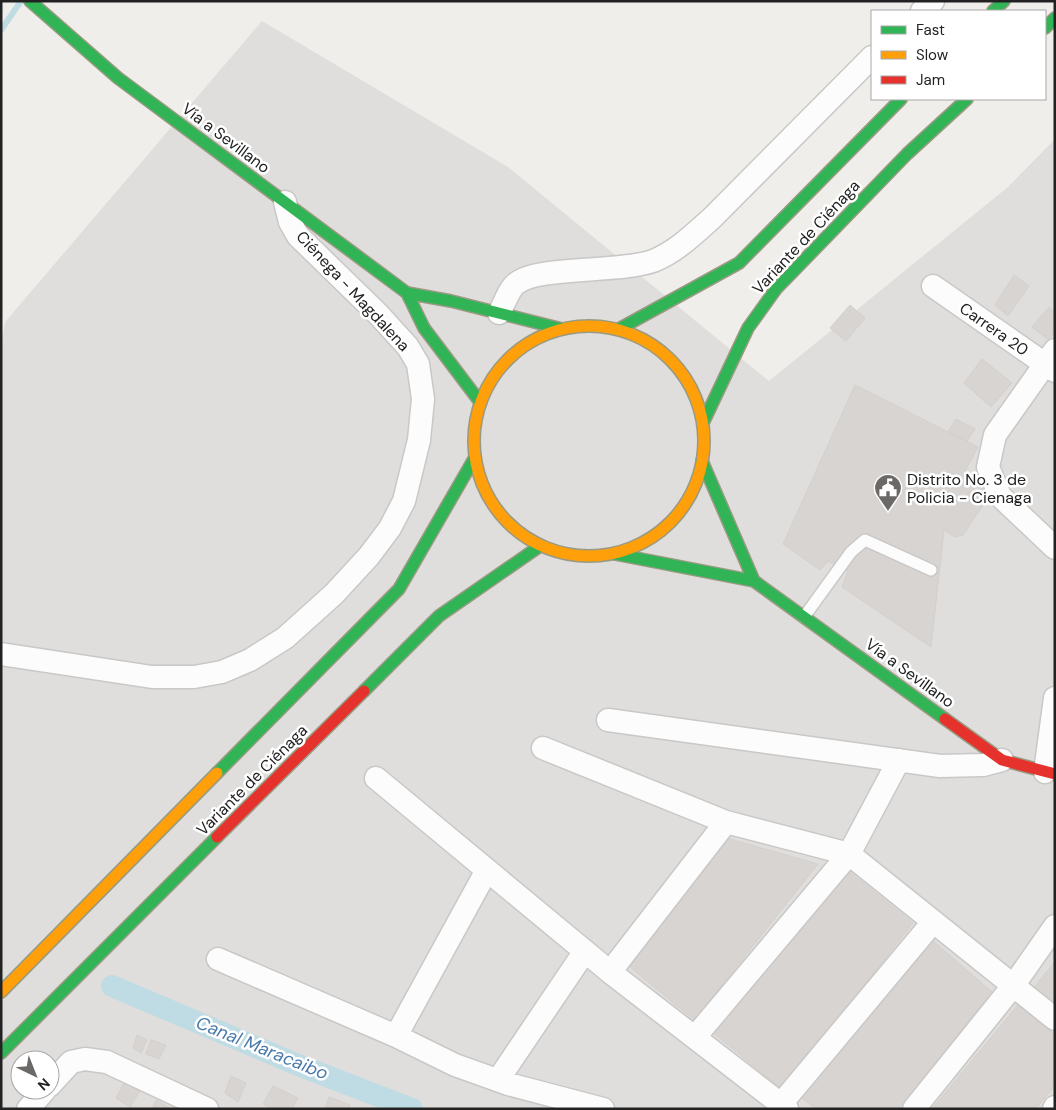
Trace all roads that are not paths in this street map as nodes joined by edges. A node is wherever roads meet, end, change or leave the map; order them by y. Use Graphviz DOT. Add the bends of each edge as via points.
graph roads {
  1 [pos="30,1"];
  2 [pos="933,1"];
  3 [pos="1004,1"];
  4 [pos="923,10"];
  5 [pos="994,10"];
  6 [pos="1055,18"];
  7 [pos="1046,27"];
  8 [pos="871,58"];
  9 [pos="900,100"];
  10 [pos="966,100"];
  11 [pos="285,202"];
  12 [pos="933,286"];
  13 [pos="408,293"];
  14 [pos="499,313"];
  15 [pos="562,328"];
  16 [pos="619,329"];
  17 [pos="1052,362"];
  18 [pos="480,402"];
  19 [pos="703,423"];
  20 [pos="474,459"];
  21 [pos="702,461"];
  22 [pos="540,546"];
  23 [pos="1055,548"];
  24 [pos="615,554"];
  25 [pos="931,570"];
  26 [pos="754,581"];
  27 [pos="804,617"];
  28 [pos="1,654"];
  29 [pos="1055,698"];
  30 [pos="608,720"];
  31 [pos="543,748"];
  32 [pos="899,760"];
  33 [pos="1002,760"];
  34 [pos="1050,773"];
  35 [pos="376,778"];
  36 [pos="726,822"];
  37 [pos="849,854"];
  38 [pos="487,870"];
  39 [pos="934,922"];
  40 [pos="1055,926"];
  41 [pos="585,950"];
  42 [pos="218,959"];
  43 [pos="610,972"];
  44 [pos="1014,986"];
  45 [pos="1,992"];
  46 [pos="1055,1019"];
  47 [pos="396,1036"];
  48 [pos="695,1037"];
  49 [pos="1,1053"];
  50 [pos="60,1074"];
  51 [pos="498,1080"];
  52 [pos="784,1106"];
  53 [pos="198,1107"];
  54 [pos="603,1109"];
  55 [pos="914,1109"];
  1 -- 11 [label="main road, Vía a Sevillano" via="118,78"];
  2 -- 4 [label="street"];
  3 -- 5 [label="main road"];
  6 -- 7 [label="main road"];
  8 -- 14 [label="street" via="684,243 653,260 618,268 535,276 516,283"];
  9 -- 16 [label="main road, Variante de Ciénaga" via="739,262"];
  10 -- 19 [label="main road, Variante de Ciénaga" via="907,154 776,289 748,328"];
  11 -- 13 [label="main road, Vía a Sevillano"];
  11 -- 28 [label="street, Ciénega - Magdalena" via="298,236 378,314 408,347 418,364 423,399 419,440 404,501 390,528 334,594 285,638 250,660 222,672 194,677 152,677"];
  12 -- 17 [label="street, Carrera 20"];
  13 -- 14 [label="main road, Vía a Sevillano"];
  13 -- 18 [label="main road, Vía a Sevillano" via="424,328"];
  14 -- 15 [label="main road, Vía a Sevillano"];
  15 -- 16 [label="main road" via="600,326"];
  15 -- 18 [label="main road" via="527,344 512,355 488,385"];
  16 -- 19 [label="main road" via="654,345 675,364 691,387"];
  17 -- 23 [label="street" via="995,435 988,467 1000,496"];
  18 -- 20 [label="main road" via="473,440"];
  19 -- 21 [label="main road"];
  20 -- 22 [label="main road" via="478,477 496,511 524,537"];
  20 -- 45 [label="main road, Variante de Ciénaga" via="399,589"];
  21 -- 24 [label="main road" via="690,497 666,527 633,548"];
  21 -- 26 [label="main road"];
  22 -- 24 [label="main road" via="577,556"];
  22 -- 49 [label="main road, Variante de Ciénaga" via="439,616"];
  24 -- 26 [label="main road, Vía a Sevillano"];
  25 -- 27 [label="lane" via="865,540 851,552"];
  26 -- 27 [label="main road, Vía a Sevillano"];
  27 -- 33 [label="main road, Vía a Sevillano"];
  29 -- 34 [label="street"];
  30 -- 32 [label="street"];
  31 -- 36 [label="street"];
  32 -- 33 [label="street" via="940,766 983,765"];
  32 -- 37 [label="street"];
  33 -- 34 [label="main road, Vía a Sevillano"];
  35 -- 38 [label="street"];
  36 -- 37 [label="street"];
  36 -- 43 [label="street"];
  37 -- 39 [label="street"];
  37 -- 48 [label="street"];
  38 -- 41 [label="street"];
  38 -- 47 [label="street"];
  39 -- 44 [label="street"];
  39 -- 52 [label="street"];
  40 -- 44 [label="street"];
  41 -- 43 [label="street"];
  41 -- 51 [label="street"];
  42 -- 47 [label="street"];
  43 -- 48 [label="street"];
  44 -- 46 [label="street"];
  44 -- 55 [label="street"];
  47 -- 51 [label="street" via="455,1065"];
  48 -- 52 [label="street"];
  50 -- 53 [label="street" via="71,1062 98,1059"];
  51 -- 54 [label="street"];
}
